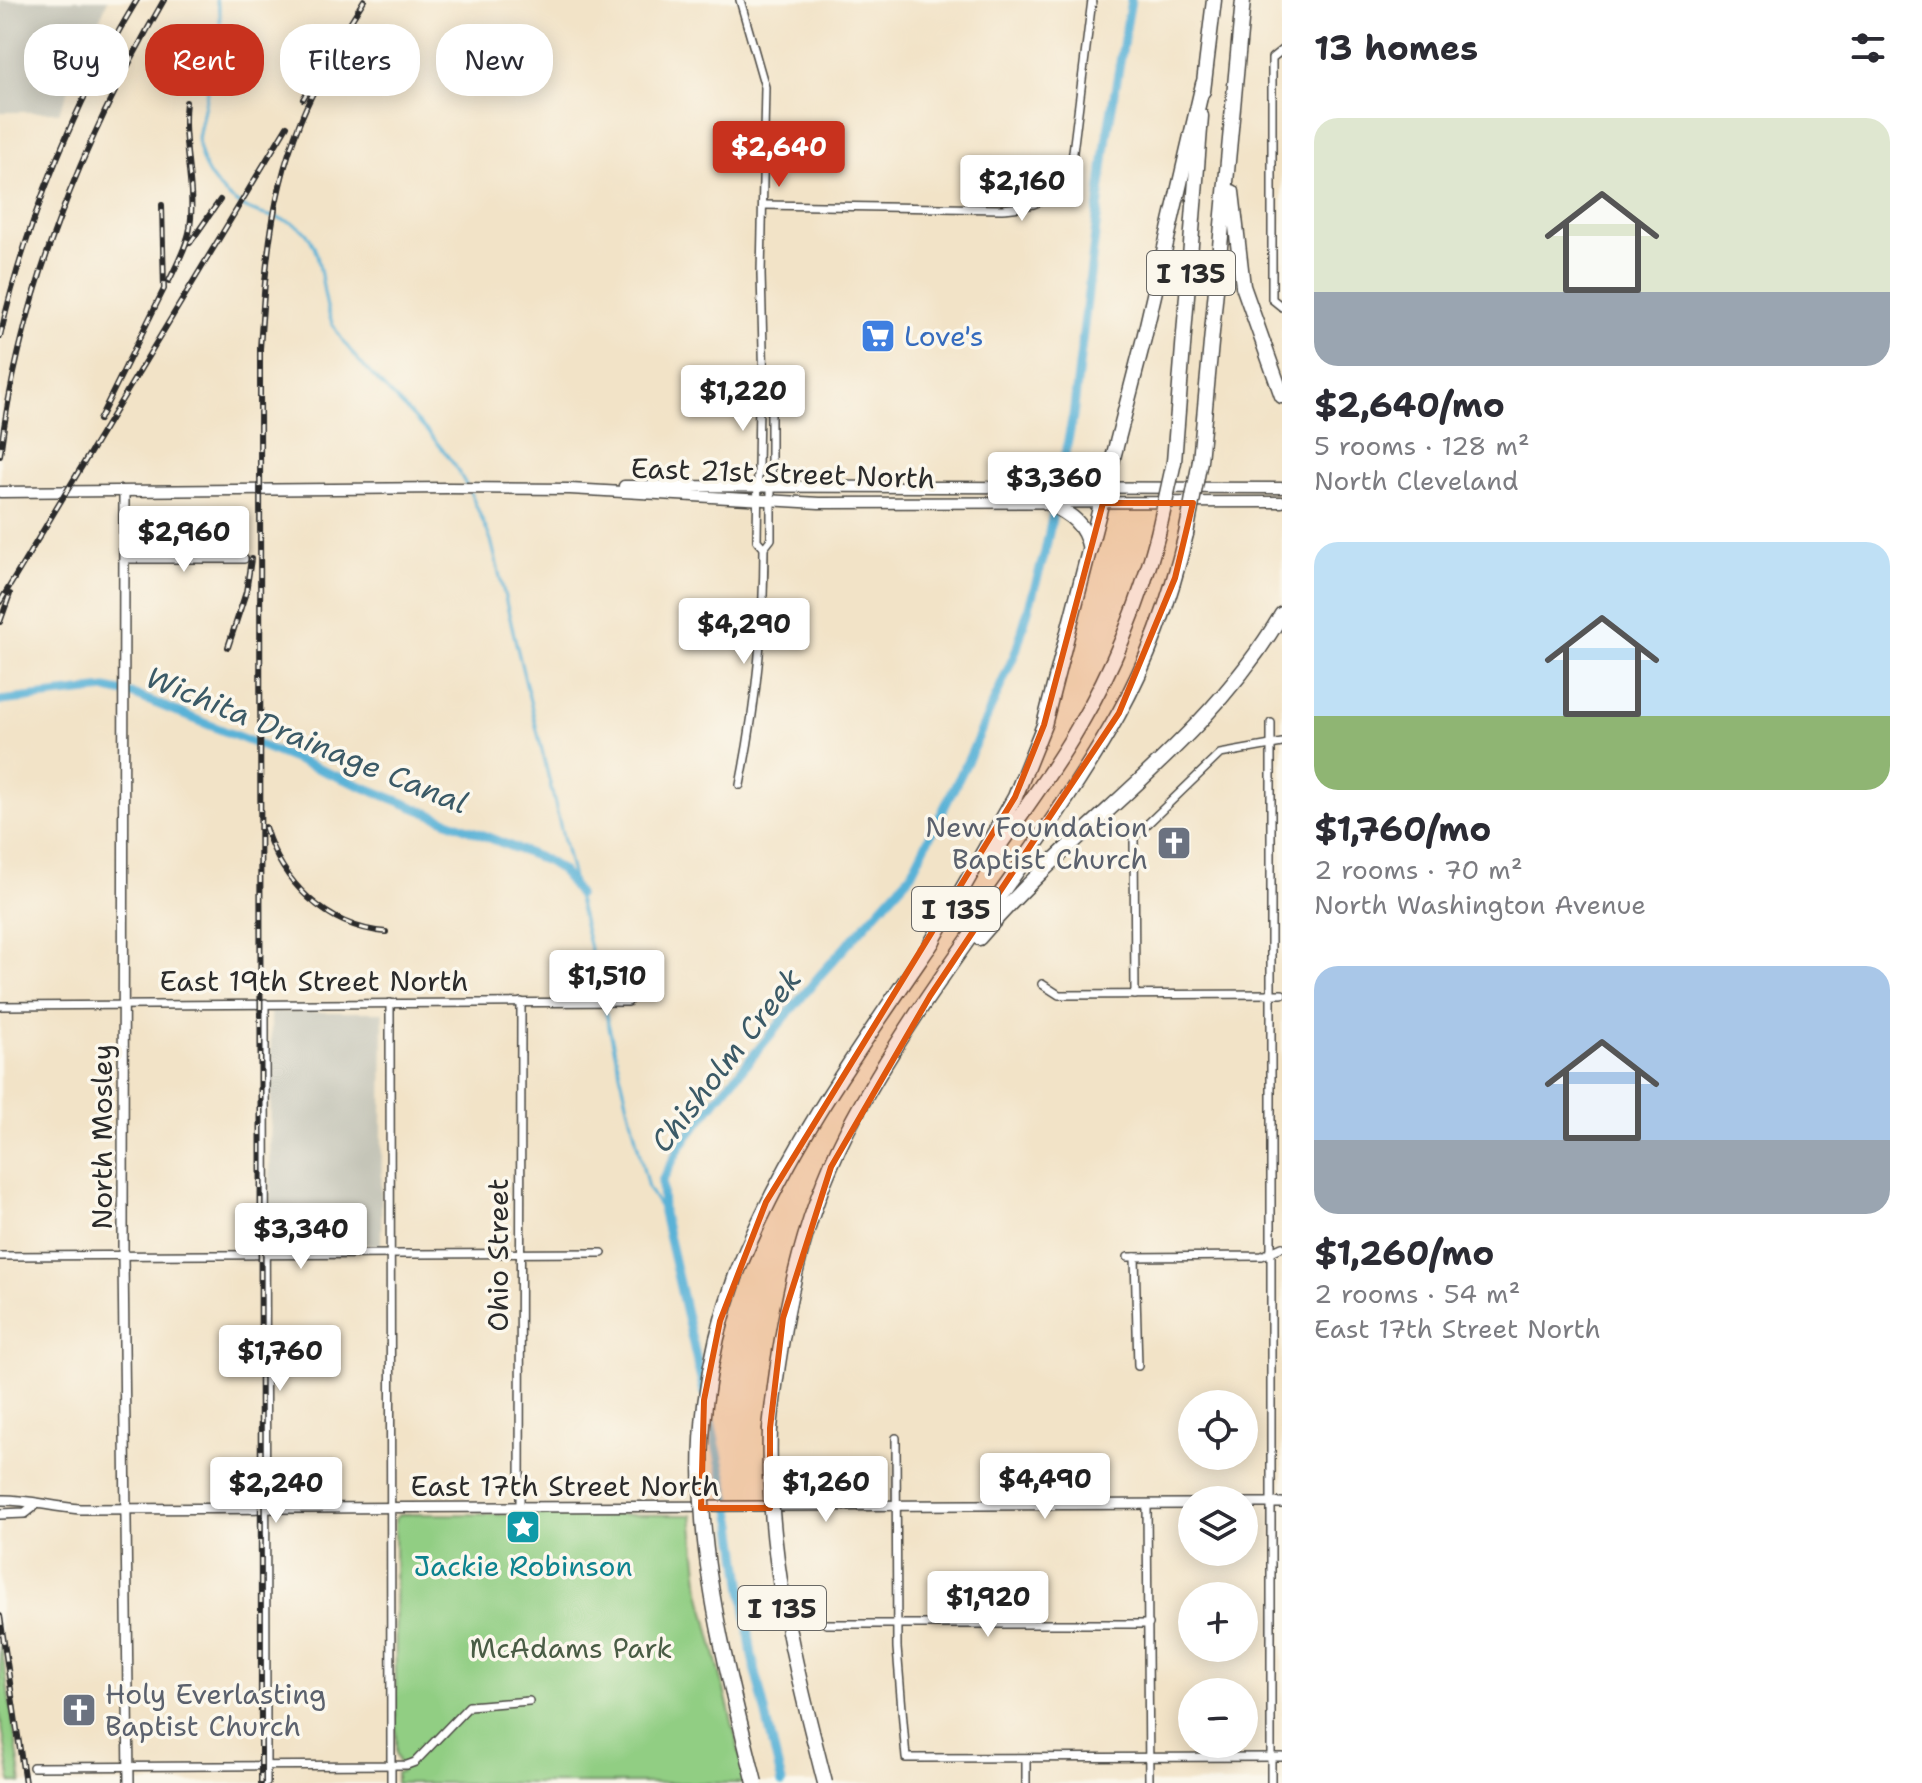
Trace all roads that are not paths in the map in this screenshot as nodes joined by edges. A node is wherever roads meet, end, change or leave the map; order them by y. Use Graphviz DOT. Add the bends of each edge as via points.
graph roads {
  1 [pos="740,0"];
  2 [pos="1092,0"];
  3 [pos="1214,0"];
  4 [pos="1243,0"];
  5 [pos="1281,50"];
  6 [pos="1203,84"];
  7 [pos="1229,129"];
  8 [pos="1272,172"];
  9 [pos="1282,172"];
  10 [pos="763,205"];
  11 [pos="1282,307"];
  12 [pos="764,387"];
  13 [pos="1282,396"];
  14 [pos="758,487"];
  15 [pos="771,487"];
  16 [pos="1282,488"];
  17 [pos="570,489"];
  18 [pos="124,491"];
  19 [pos="0,492"];
  20 [pos="1105,495"];
  21 [pos="758,500"];
  22 [pos="771,501"];
  23 [pos="1282,502"];
  24 [pos="1041,503"];
  25 [pos="764,548"];
  26 [pos="1090,553"];
  27 [pos="124,559"];
  28 [pos="244,559"];
  29 [pos="1282,614"];
  30 [pos="1271,723"];
  31 [pos="1282,743"];
  32 [pos="1272,746"];
  33 [pos="740,785"];
  34 [pos="929,947"];
  35 [pos="1042,984"];
  36 [pos="1271,994"];
  37 [pos="1282,994"];
  38 [pos="1135,995"];
  39 [pos="930,996"];
  40 [pos="521,1002"];
  41 [pos="628,1002"];
  42 [pos="265,1003"];
  43 [pos="390,1003"];
  44 [pos="125,1004"];
  45 [pos="0,1006"];
  46 [pos="1282,1247"];
  47 [pos="1271,1252"];
  48 [pos="602,1253"];
  49 [pos="391,1255"];
  50 [pos="519,1255"];
  51 [pos="0,1256"];
  52 [pos="123,1256"];
  53 [pos="266,1256"];
  54 [pos="1138,1366"];
  55 [pos="896,1438"];
  56 [pos="0,1500"];
  57 [pos="1258,1503"];
  58 [pos="1270,1503"];
  59 [pos="1282,1503"];
  60 [pos="1147,1504"];
  61 [pos="1178,1504"];
  62 [pos="34,1506"];
  63 [pos="897,1506"];
  64 [pos="391,1508"];
  65 [pos="520,1508"];
  66 [pos="128,1509"];
  67 [pos="264,1509"];
  68 [pos="0,1514"];
  69 [pos="826,1624"];
  70 [pos="897,1624"];
  71 [pos="1149,1624"];
  72 [pos="529,1701"];
  73 [pos="1271,1757"];
  74 [pos="1282,1757"];
  75 [pos="1026,1759"];
  76 [pos="1149,1760"];
  77 [pos="391,1765"];
  78 [pos="267,1766"];
  79 [pos="33,1767"];
  80 [pos="129,1767"];
  81 [pos="129,1783"];
  82 [pos="266,1783"];
  83 [pos="391,1783"];
  84 [pos="755,1783"];
  85 [pos="825,1783"];
  86 [pos="1026,1783"];
  87 [pos="1149,1783"];
  88 [pos="1271,1783"];
  1 -- 10 [label="street" via="765,87"];
  2 -- 10 [label="street" via="1070,176 1035,207"];
  3 -- 6 [label="highway, I 135"];
  4 -- 7 [label="highway, I 135"];
  5 -- 8 [label="street" via="1272,58"];
  6 -- 20 [label="highway"];
  6 -- 34 [label="highway, I 135, bridge" via="1174,462 1132,618 1084,719"];
  7 -- 13 [label="highway" via="1243,286"];
  7 -- 39 [label="highway, I 135, bridge" via="1200,461 1186,534 1155,635 1119,713"];
  8 -- 9 [label="street"];
  8 -- 11 [label="street" via="1272,299"];
  10 -- 12 [label="street"];
  12 -- 14 [label="street" via="759,399"];
  12 -- 15 [label="street" via="771,400"];
  14 -- 15 [label="main road, East 21st Street North"];
  14 -- 17 [label="main road, East 21st Street North"];
  14 -- 21 [label="street"];
  15 -- 20 [label="main road, East 21st Street North" via="1080,488"];
  15 -- 22 [label="street"];
  16 -- 20 [label="main road, East 21st Street North"];
  17 -- 18 [label="main road, East 21st Street North"];
  17 -- 21 [label="main road, East 21st Street North"];
  18 -- 19 [label="main road, East 21st Street North"];
  18 -- 27 [label="street, North Mosley"];
  20 -- 23 [label="main road, East 21st Street North"];
  20 -- 24 [label="main road, East 21st Street North" via="1076,503"];
  20 -- 26 [label="highway"];
  21 -- 22 [label="main road, East 21st Street North"];
  21 -- 25 [label="street" via="757,540"];
  22 -- 24 [label="main road, East 21st Street North"];
  22 -- 25 [label="street" via="771,539"];
  24 -- 26 [label="highway" via="1076,519"];
  25 -- 33 [label="street" via="757,700"];
  26 -- 34 [label="highway" via="1044,725 1015,797"];
  27 -- 28 [label="street"];
  27 -- 44 [label="street, North Mosley"];
  29 -- 39 [label="highway" via="1261,649 1170,756 1006,906"];
  30 -- 32 [label="street"];
  31 -- 32 [label="street"];
  32 -- 36 [label="street"];
  32 -- 38 [label="street" via="1220,754 1134,837"];
  34 -- 84 [label="highway, I 135, bridge" via="766,1202 736,1275 710,1363 699,1483 711,1599"];
  35 -- 38 [label="street" via="1059,995"];
  36 -- 37 [label="street"];
  36 -- 38 [label="street"];
  36 -- 47 [label="street"];
  39 -- 85 [label="highway, I 135, bridge" via="847,1132 818,1199 783,1318 770,1428 770,1521 781,1604"];
  40 -- 41 [label="street, East 19th Street North"];
  40 -- 43 [label="street, East 19th Street North"];
  40 -- 50 [label="street, Ohio Street"];
  42 -- 43 [label="street, East 19th Street North"];
  42 -- 44 [label="street, East 19th Street North"];
  42 -- 53 [label="street"];
  43 -- 49 [label="street"];
  44 -- 45 [label="street, East 19th Street North"];
  44 -- 52 [label="street, North Mosley"];
  46 -- 47 [label="street"];
  47 -- 54 [label="street" via="1131,1257"];
  47 -- 58 [label="street"];
  48 -- 50 [label="street"];
  49 -- 50 [label="street"];
  49 -- 53 [label="street"];
  49 -- 64 [label="street"];
  50 -- 65 [label="street, Ohio Street"];
  51 -- 52 [label="street"];
  52 -- 53 [label="street"];
  52 -- 66 [label="street, North Mosley"];
  53 -- 67 [label="street"];
  55 -- 63 [label="street"];
  56 -- 62 [label="street, East 17th Street North" via="26,1499"];
  57 -- 58 [label="street"];
  58 -- 59 [label="street"];
  58 -- 73 [label="street"];
  60 -- 61 [label="street, East 17th Street North"];
  60 -- 63 [label="street, East 17th Street North"];
  60 -- 71 [label="street"];
  62 -- 66 [label="street, East 17th Street North"];
  62 -- 68 [label="street, East 17th Street North" via="25,1513"];
  63 -- 65 [label="street, East 17th Street North"];
  63 -- 70 [label="street"];
  64 -- 65 [label="street, East 17th Street North"];
  64 -- 67 [label="street, East 17th Street North"];
  64 -- 77 [label="street"];
  66 -- 67 [label="street, East 17th Street North"];
  66 -- 80 [label="street, North Mosley"];
  67 -- 78 [label="street"];
  69 -- 70 [label="street"];
  70 -- 71 [label="street"];
  70 -- 75 [label="street" via="906,1758"];
  71 -- 76 [label="street"];
  72 -- 77 [label="street" via="469,1706 415,1762"];
  73 -- 74 [label="street"];
  73 -- 76 [label="street"];
  73 -- 88 [label="street"];
  75 -- 76 [label="street"];
  75 -- 86 [label="street"];
  76 -- 87 [label="street"];
  77 -- 78 [label="street"];
  77 -- 83 [label="street"];
  78 -- 80 [label="street"];
  78 -- 82 [label="street"];
  79 -- 80 [label="street"];
  80 -- 81 [label="street, North Mosley"];
}
